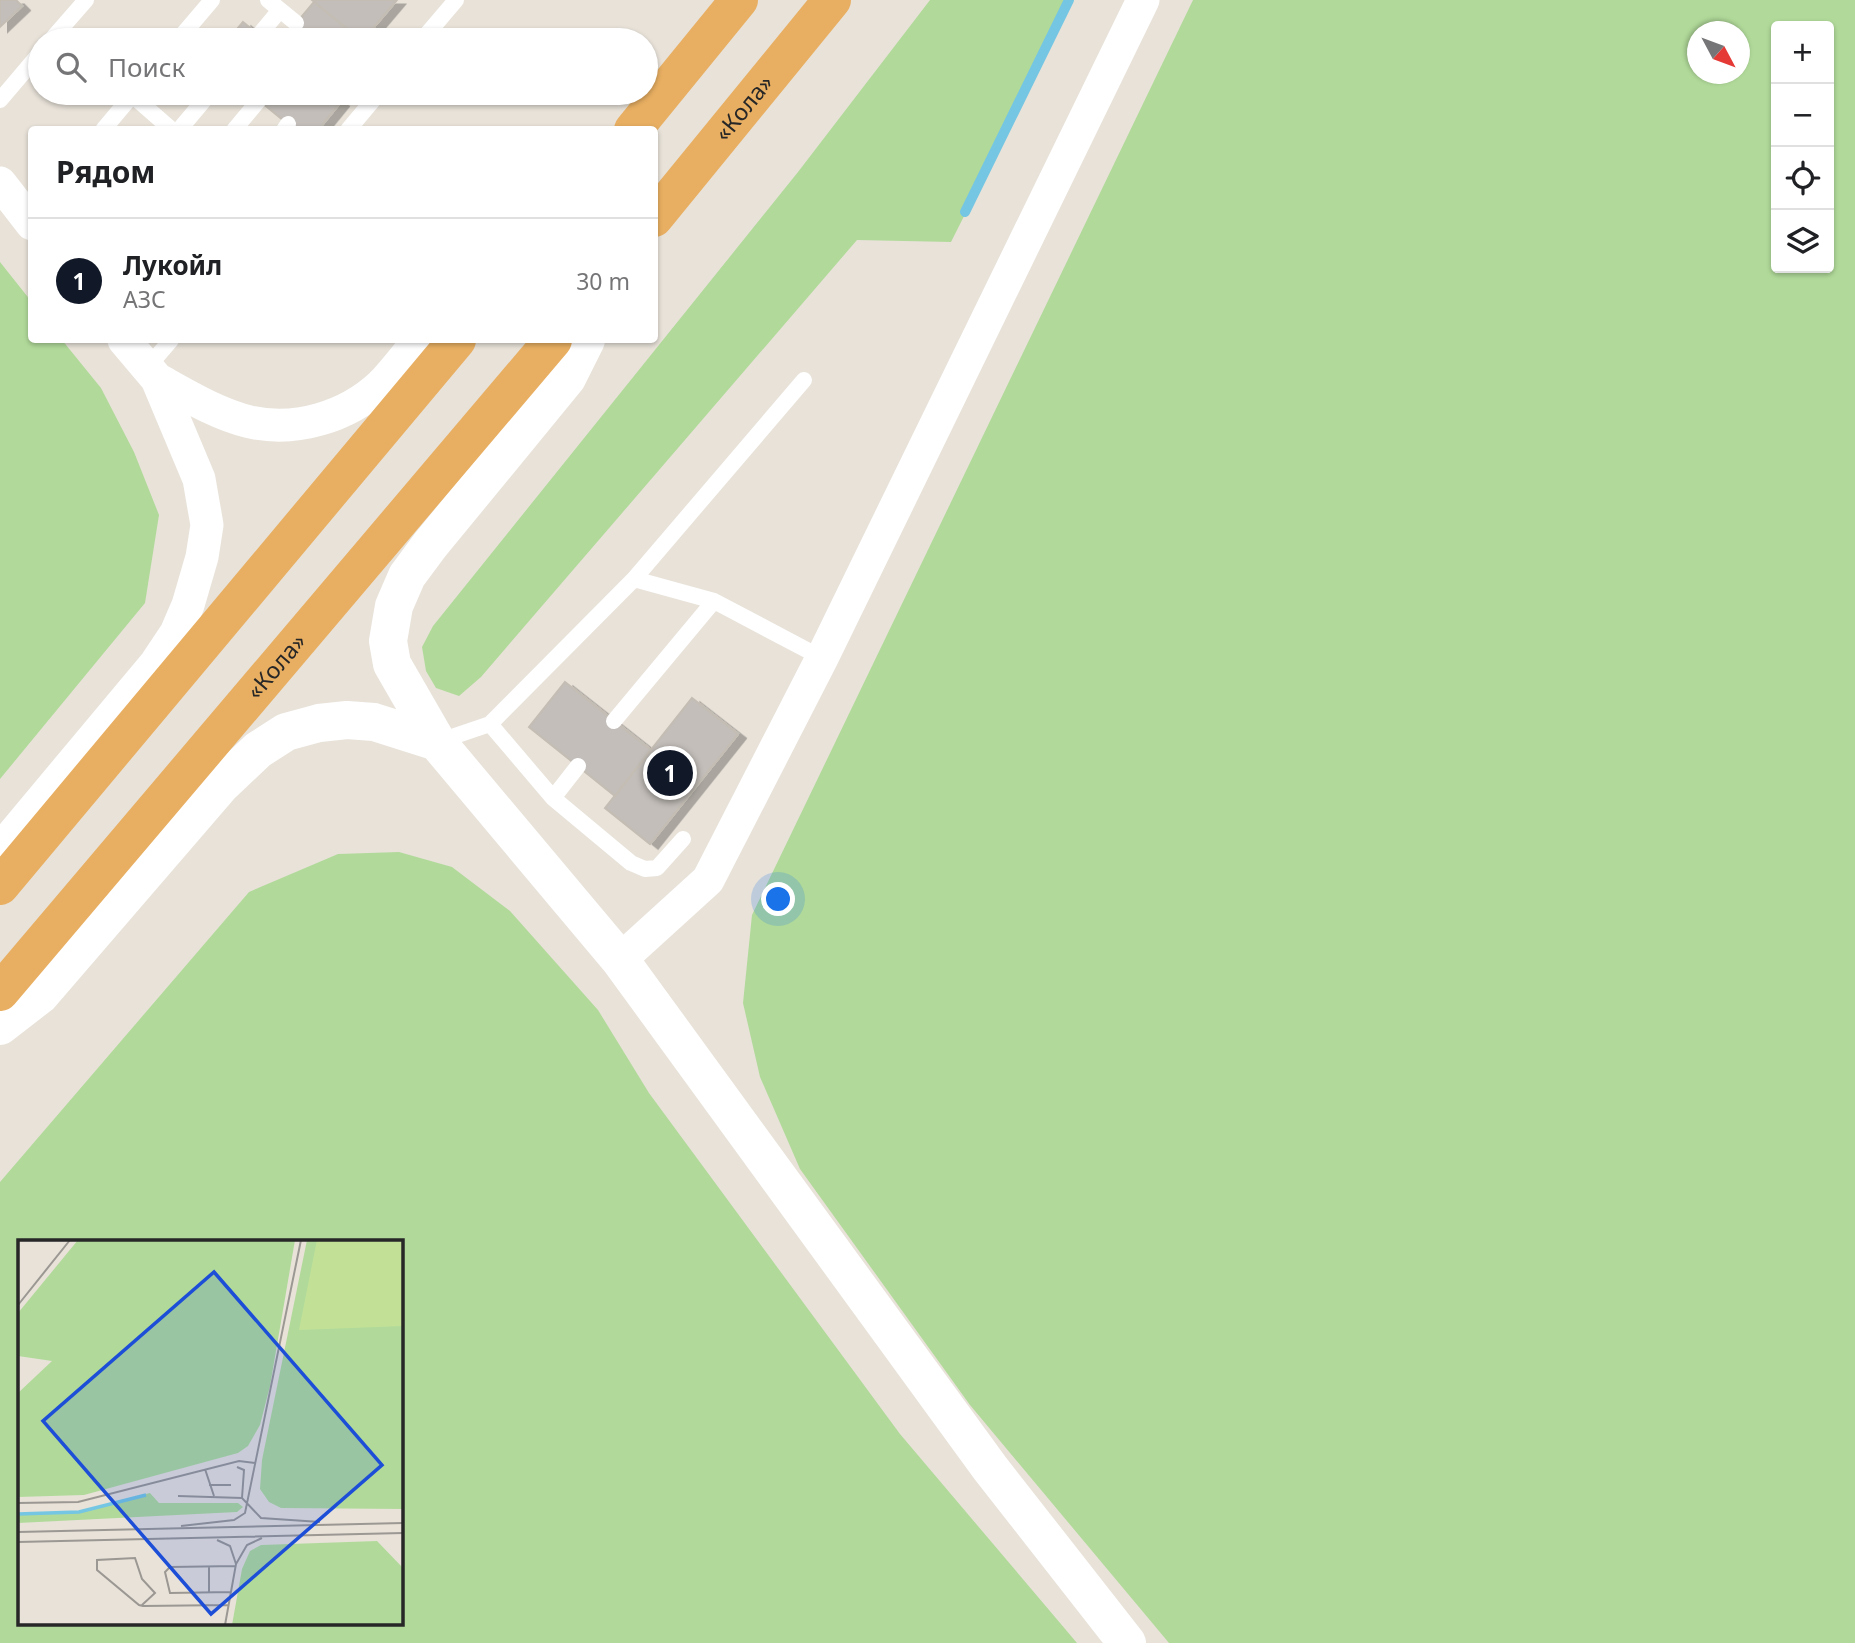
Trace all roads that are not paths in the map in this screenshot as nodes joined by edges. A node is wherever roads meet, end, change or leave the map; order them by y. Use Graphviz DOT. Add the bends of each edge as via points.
graph roads {
  1 [pos="86,0"];
  2 [pos="212,0"];
  3 [pos="456,0"];
  4 [pos="739,0"];
  5 [pos="832,0"];
  6 [pos="1143,0"];
  7 [pos="274,5"];
  8 [pos="296,23"];
  9 [pos="62,28"];
  10 [pos="188,28"];
  11 [pos="262,28"];
  12 [pos="432,28"];
  13 [pos="28,67"];
  14 [pos="658,99"];
  15 [pos="0,100"];
  16 [pos="124,105"];
  17 [pos="145,105"];
  18 [pos="200,105"];
  19 [pos="255,105"];
  20 [pos="368,105"];
  21 [pos="653,105"];
  22 [pos="106,126"];
  23 [pos="168,126"];
  24 [pos="182,126"];
  25 [pos="237,126"];
  26 [pos="351,126"];
  27 [pos="636,126"];
  28 [pos="0,183"];
  29 [pos="658,213"];
  30 [pos="28,217"];
  31 [pos="126,343"];
  32 [pos="169,343"];
  33 [pos="416,343"];
  34 [pos="454,343"];
  35 [pos="550,343"];
  36 [pos="584,343"];
  37 [pos="152,374"];
  38 [pos="804,380"];
  39 [pos="634,579"];
  40 [pos="714,601"];
  41 [pos="822,658"];
  42 [pos="614,722"];
  43 [pos="490,724"];
  44 [pos="438,742"];
  45 [pos="578,766"];
  46 [pos="553,798"];
  47 [pos="683,839"];
  48 [pos="0,857"];
  49 [pos="0,886"];
  50 [pos="620,960"];
  51 [pos="0,992"];
  52 [pos="0,1026"];
  53 [pos="1127,1643"];
  1 -- 9 [label="lane"];
  2 -- 10 [label="lane"];
  3 -- 12 [label="lane"];
  4 -- 14 [label="highway"];
  5 -- 29 [label="highway, «Кола»"];
  6 -- 41 [label="street"];
  7 -- 8 [label="lane"];
  7 -- 11 [label="lane"];
  13 -- 15 [label="lane"];
  16 -- 22 [label="lane"];
  17 -- 23 [label="lane"];
  18 -- 24 [label="lane"];
  19 -- 25 [label="lane"];
  20 -- 26 [label="lane"];
  21 -- 27 [label="highway"];
  28 -- 30 [label="street"];
  31 -- 37 [label="street"];
  32 -- 37 [label="lane"];
  33 -- 37 [label="street" via="380,385 352,407 320,420 280,426 249,422 204,405"];
  34 -- 49 [label="highway"];
  35 -- 51 [label="highway, «Кола»"];
  36 -- 44 [label="street" via="567,378 430,544 407,576 394,606 388,641 392,664"];
  37 -- 48 [label="street" via="199,479 207,525 188,605 156,663 14,833"];
  38 -- 39 [label="lane"];
  39 -- 40 [label="lane"];
  39 -- 43 [label="lane"];
  40 -- 41 [label="lane"];
  40 -- 42 [label="lane"];
  41 -- 50 [label="street" via="708,880"];
  43 -- 44 [label="lane"];
  43 -- 46 [label="lane"];
  44 -- 50 [label="street"];
  44 -- 52 [label="street" via="374,722 346,720 286,732 258,750 220,786 40,995"];
  45 -- 46 [label="lane"];
  46 -- 47 [label="lane" via="631,863 645,869 657,868"];
  50 -- 53 [label="street" via="990,1468"];
}
